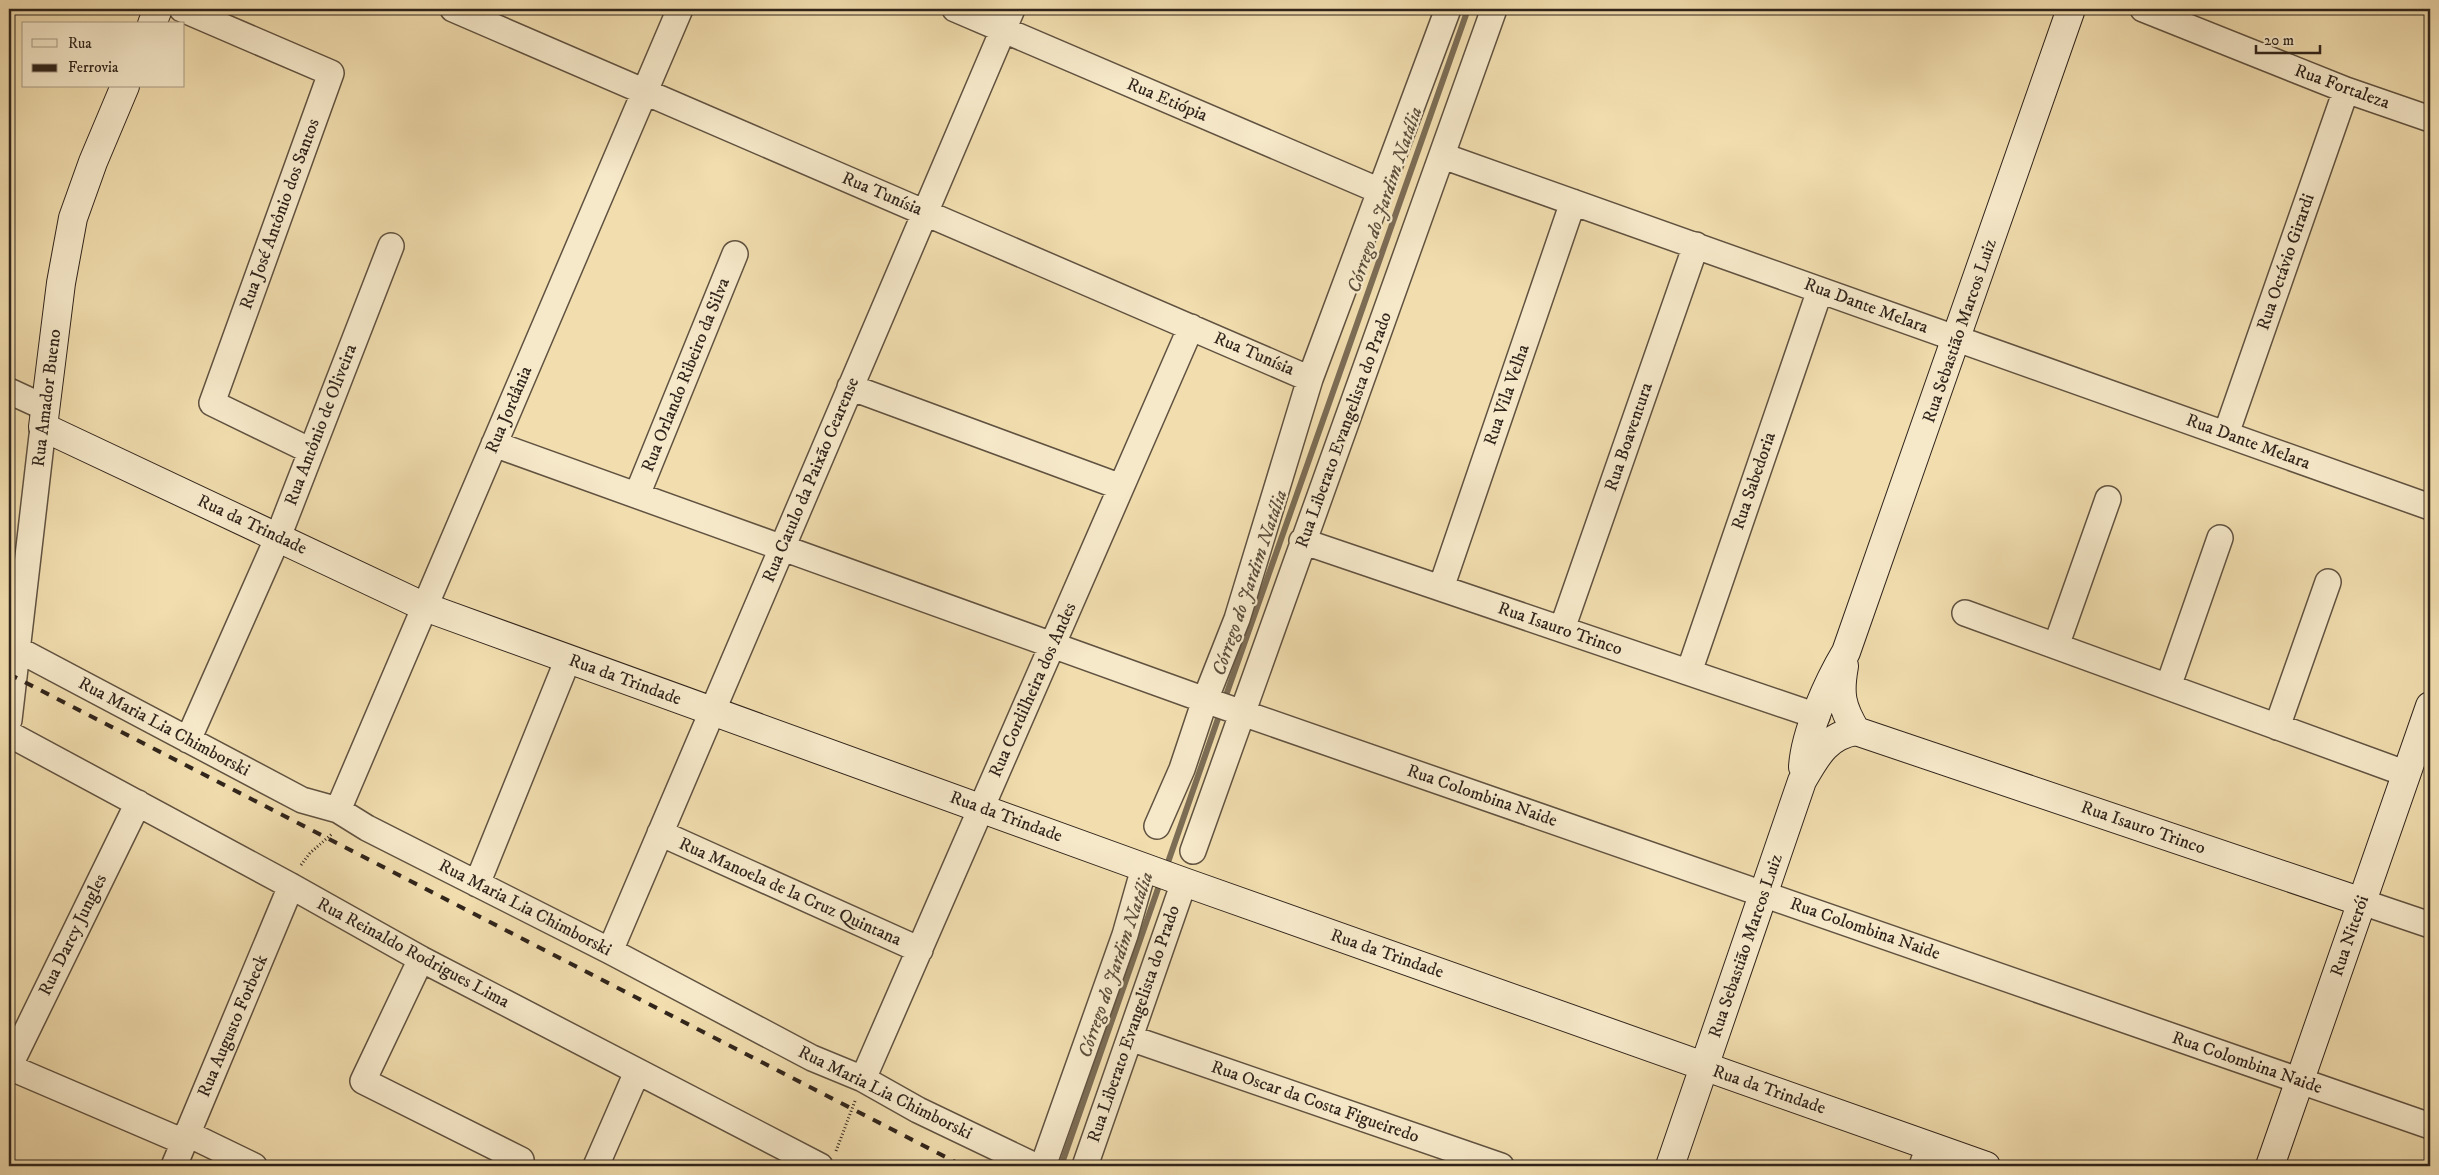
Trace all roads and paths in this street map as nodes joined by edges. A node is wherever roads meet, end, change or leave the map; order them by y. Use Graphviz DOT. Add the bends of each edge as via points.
graph roads {
  1 [pos="158,9"];
  2 [pos="182,9"];
  3 [pos="453,9"];
  4 [pos="680,9"];
  5 [pos="954,9"];
  6 [pos="1448,9"];
  7 [pos="1494,9"];
  8 [pos="2071,9"];
  9 [pos="2143,9"];
  10 [pos="1007,19"];
  11 [pos="153,22"];
  12 [pos="124,88"];
  13 [pos="2346,90"];
  14 [pos="645,91"];
  15 [pos="2430,119"];
  16 [pos="1443,156"];
  17 [pos="1380,191"];
  18 [pos="1573,202"];
  19 [pos="925,212"];
  20 [pos="1696,245"];
  21 [pos="391,246"];
  22 [pos="734,254"];
  23 [pos="1820,290"];
  24 [pos="1191,327"];
  25 [pos="1957,338"];
  26 [pos="1310,379"];
  27 [pos="850,387"];
  28 [pos="9,391"];
  29 [pos="45,418"];
  30 [pos="2226,434"];
  31 [pos="494,444"];
  32 [pos="311,451"];
  33 [pos="1121,487"];
  34 [pos="637,495"];
  35 [pos="2108,498"];
  36 [pos="2430,506"];
  37 [pos="278,537"];
  38 [pos="2220,538"];
  39 [pos="1302,541"];
  40 [pos="782,548"];
  41 [pos="2328,582"];
  42 [pos="1441,588"];
  43 [pos="425,607"];
  44 [pos="1966,613"];
  45 [pos="1562,629"];
  46 [pos="1053,645"];
  47 [pos="2056,646"];
  48 [pos="17,649"];
  49 [pos="1846,652"];
  50 [pos="568,659"];
  51 [pos="1689,672"];
  52 [pos="2168,687"];
  53 [pos="1205,700"];
  54 [pos="2430,706"];
  55 [pos="712,711"];
  56 [pos="1243,713"];
  57 [pos="1817,716"];
  58 [pos="9,720"];
  59 [pos="2277,727"];
  60 [pos="1856,731"];
  61 [pos="9,734"];
  62 [pos="188,740"];
  63 [pos="2407,774"];
  64 [pos="1802,781"];
  65 [pos="138,803"];
  66 [pos="982,808"];
  67 [pos="338,810"];
  68 [pos="1157,826"];
  69 [pos="660,833"];
  70 [pos="1193,851"];
  71 [pos="1144,868"];
  72 [pos="1184,882"];
  73 [pos="477,884"];
  74 [pos="291,886"];
  75 [pos="1764,894"];
  76 [pos="2362,902"];
  77 [pos="2430,925"];
  78 [pos="920,950"];
  79 [pos="610,951"];
  80 [pos="421,959"];
  81 [pos="1130,1038"];
  82 [pos="9,1066"];
  83 [pos="1705,1067"];
  84 [pos="638,1072"];
  85 [pos="863,1079"];
  86 [pos="2300,1081"];
  87 [pos="2430,1126"];
  88 [pos="186,1138"];
  89 [pos="1925,1156"];
  90 [pos="521,1160"];
  91 [pos="827,1162"];
  92 [pos="174,1166"];
  93 [pos="254,1166"];
  94 [pos="596,1166"];
  95 [pos="1035,1166"];
  96 [pos="1043,1166"];
  97 [pos="1085,1166"];
  98 [pos="1501,1166"];
  99 [pos="1670,1166"];
  100 [pos="1986,1166"];
  101 [pos="2270,1166"];
  1 -- 11 [label="main road"];
  2 -- 32 [label="street, Rua José Antônio dos Santos" via="331,73 212,403"];
  3 -- 14 [label="street, Rua Tunísia"];
  4 -- 14 [label="street, Rua Jordânia"];
  5 -- 10 [label="street, Rua Etiópia"];
  6 -- 17 [label="street"];
  7 -- 16 [label="street, Rua Liberato Evangelista do Prado"];
  8 -- 25 [label="main road, Rua Sebastião Marcos Luiz"];
  9 -- 13 [label="street, Rua Fortaleza"];
  10 -- 17 [label="street, Rua Etiópia"];
  10 -- 19 [label="street, Rua Catulo da Paixão Cearense"];
  12 -- 29 [label="main road, Rua Amador Bueno" via="73,218 61,283"];
  13 -- 15 [label="street, Rua Fortaleza"];
  13 -- 30 [label="street, Rua Octávio Girardi"];
  14 -- 19 [label="street, Rua Tunísia"];
  14 -- 31 [label="street, Rua Jordânia"];
  16 -- 18 [label="street, Rua Dante Melara"];
  16 -- 39 [label="street, Rua Liberato Evangelista do Prado"];
  17 -- 26 [label="street"];
  18 -- 20 [label="street, Rua Dante Melara"];
  18 -- 42 [label="street, Rua Vila Velha"];
  19 -- 24 [label="street, Rua Tunísia"];
  19 -- 27 [label="street, Rua Catulo da Paixão Cearense"];
  20 -- 23 [label="street, Rua Dante Melara"];
  20 -- 45 [label="street, Rua Boaventura"];
  21 -- 32 [label="street, Rua Antônio de Oliveira"];
  22 -- 34 [label="street, Rua Orlando Ribeiro da Silva"];
  23 -- 25 [label="street, Rua Dante Melara"];
  23 -- 51 [label="street, Rua Sabedoria"];
  24 -- 26 [label="street, Rua Tunísia"];
  24 -- 33 [label="street, Rua Cordilheira dos Andes"];
  25 -- 30 [label="street, Rua Dante Melara"];
  25 -- 49 [label="main road, Rua Sebastião Marcos Luiz"];
  26 -- 53 [label="street" via="1243,602"];
  27 -- 33 [label="street"];
  27 -- 40 [label="street, Rua Catulo da Paixão Cearense"];
  28 -- 29 [label="street, Rua da Trindade"];
  29 -- 37 [label="main road, Rua da Trindade"];
  29 -- 48 [label="street, Rua Amador Bueno"];
  30 -- 36 [label="street, Rua Dante Melara"];
  31 -- 34 [label="street, Rua Colombina Naide"];
  31 -- 43 [label="street, Rua Jordânia"];
  32 -- 37 [label="street, Rua Antônio de Oliveira"];
  33 -- 46 [label="street, Rua Cordilheira dos Andes"];
  34 -- 40 [label="street, Rua Colombina Naide"];
  35 -- 47 [label="street"];
  37 -- 43 [label="main road, Rua da Trindade"];
  37 -- 62 [label="street, Rua Antônio de Oliveira"];
  38 -- 52 [label="street"];
  39 -- 42 [label="street, Rua Isauro Trinco"];
  39 -- 56 [label="street, Rua Liberato Evangelista do Prado"];
  40 -- 46 [label="street, Rua Colombina Naide"];
  40 -- 55 [label="street, Rua Catulo da Paixão Cearense"];
  41 -- 59 [label="street"];
  42 -- 45 [label="street, Rua Isauro Trinco"];
  43 -- 50 [label="main road, Rua da Trindade"];
  43 -- 67 [label="street, Rua Jordânia"];
  44 -- 47 [label="street"];
  45 -- 51 [label="street, Rua Isauro Trinco"];
  46 -- 53 [label="street, Rua Colombina Naide"];
  46 -- 66 [label="street, Rua Cordilheira dos Andes"];
  47 -- 52 [label="street"];
  48 -- 58 [label="street, Rua Amador Bueno"];
  48 -- 62 [label="street, Rua Maria Lia Chimborski"];
  49 -- 57 [label="main road, Rua Sebastião Marcos Luiz" via="1830,681"];
  49 -- 60 [label="main road, Rua Sebastião Marcos Luiz" via="1842,702"];
  50 -- 55 [label="main road, Rua da Trindade"];
  50 -- 73 [label="street"];
  51 -- 57 [label="street, Rua Isauro Trinco"];
  52 -- 59 [label="street"];
  53 -- 56 [label="street, Rua Colombina Naide"];
  53 -- 68 [label="street" via="1182,769"];
  54 -- 63 [label="main road, Rua Niterói"];
  55 -- 66 [label="main road, Rua da Trindade"];
  55 -- 69 [label="street, Rua Catulo da Paixão Cearense"];
  56 -- 70 [label="street, Rua Liberato Evangelista do Prado"];
  56 -- 75 [label="street, Rua Colombina Naide"];
  57 -- 64 [label="main road, Rua Sebastião Marcos Luiz" via="1804,753"];
  59 -- 63 [label="street"];
  60 -- 64 [label="main road, Rua Sebastião Marcos Luiz" via="1844,733 1826,744"];
  60 -- 76 [label="main road, Rua Isauro Trinco"];
  61 -- 65 [label="street, Rua Reinaldo Rodrigues Lima"];
  62 -- 67 [label="street, Rua Maria Lia Chimborski" via="302,800"];
  63 -- 76 [label="main road, Rua Niterói"];
  64 -- 75 [label="main road, Rua Sebastião Marcos Luiz"];
  65 -- 74 [label="street, Rua Reinaldo Rodrigues Lima"];
  65 -- 82 [label="street, Rua Darcy Jungles"];
  66 -- 71 [label="main road, Rua da Trindade"];
  66 -- 78 [label="street, Rua Cordilheira dos Andes"];
  67 -- 73 [label="street, Rua Maria Lia Chimborski"];
  67 -- 74 [label="path" via="340,822 336,830 310,853"];
  69 -- 78 [label="street, Rua Manoela de la Cruz Quintana"];
  69 -- 79 [label="street, Rua Catulo da Paixão Cearense"];
  71 -- 72 [label="main road, Rua da Trindade"];
  71 -- 96 [label="street" via="1125,935"];
  72 -- 81 [label="street, Rua Liberato Evangelista do Prado"];
  72 -- 83 [label="main road, Rua da Trindade"];
  73 -- 79 [label="street, Rua Maria Lia Chimborski"];
  74 -- 80 [label="street, Rua Reinaldo Rodrigues Lima"];
  74 -- 88 [label="street, Rua Augusto Forbeck"];
  75 -- 83 [label="main road, Rua Sebastião Marcos Luiz"];
  75 -- 86 [label="street, Rua Colombina Naide"];
  76 -- 77 [label="street, Rua Isauro Trinco"];
  76 -- 86 [label="main road, Rua Niterói"];
  78 -- 85 [label="street, Rua Cordilheira dos Andes"];
  79 -- 85 [label="street, Rua Maria Lia Chimborski" via="812,1058"];
  80 -- 84 [label="street, Rua Reinaldo Rodrigues Lima"];
  80 -- 90 [label="street" via="363,1081"];
  81 -- 97 [label="street, Rua Liberato Evangelista do Prado"];
  81 -- 98 [label="street, Rua Oscar da Costa Figueiredo"];
  82 -- 88 [label="street"];
  83 -- 89 [label="main road, Rua da Trindade"];
  83 -- 99 [label="main road, Rua Sebastião Marcos Luiz"];
  84 -- 91 [label="street, Rua Reinaldo Rodrigues Lima"];
  84 -- 94 [label="street"];
  85 -- 91 [label="path"];
  85 -- 95 [label="street, Rua Maria Lia Chimborski" via="918,1110"];
  86 -- 87 [label="street, Rua Colombina Naide"];
  86 -- 101 [label="main road, Rua Niterói"];
  88 -- 92 [label="street, Rua Augusto Forbeck"];
  88 -- 93 [label="street"];
  89 -- 100 [label="main road, Rua da Trindade"];
}
